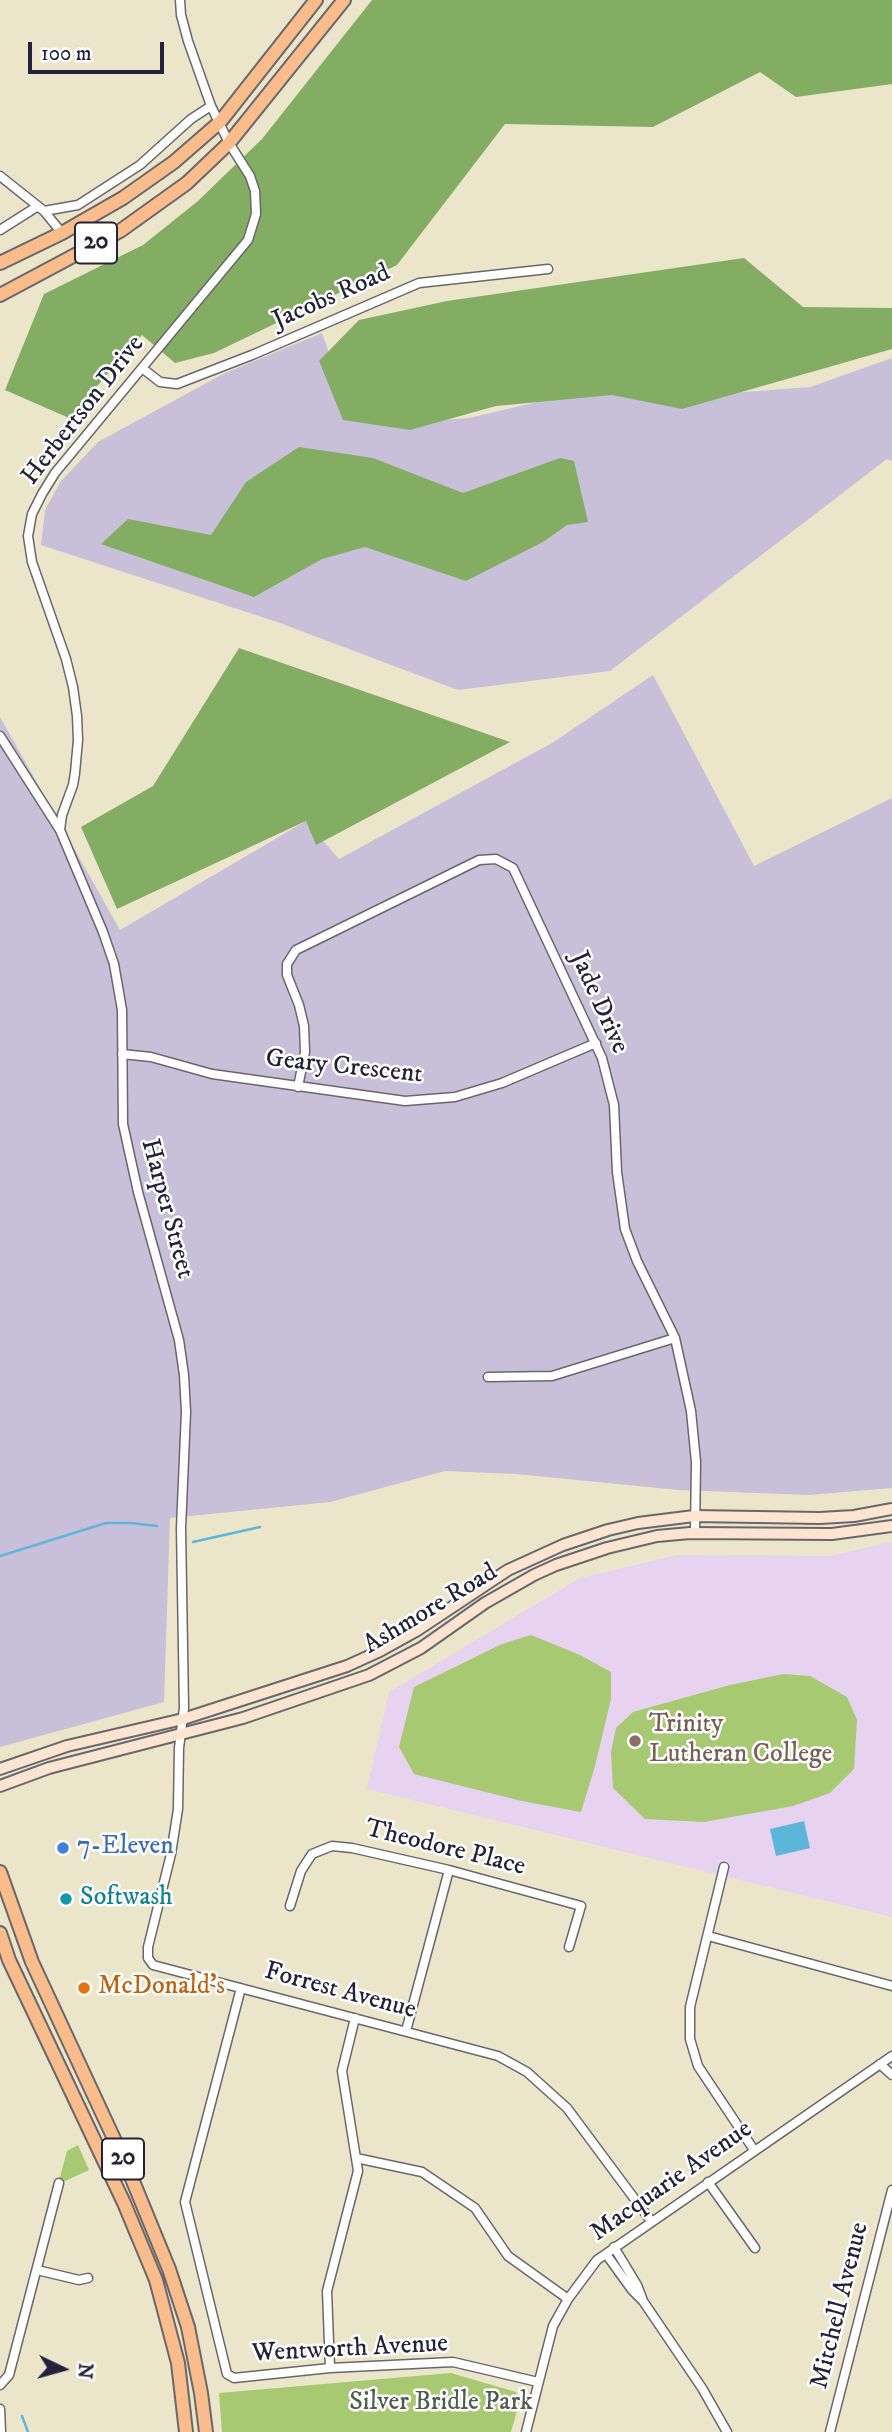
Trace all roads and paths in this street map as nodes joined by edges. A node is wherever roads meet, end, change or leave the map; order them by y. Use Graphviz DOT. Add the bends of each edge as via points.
graph roads {
  1 [pos="180,0"];
  2 [pos="316,0"];
  3 [pos="344,0"];
  4 [pos="211,106"];
  5 [pos="220,122"];
  6 [pos="229,143"];
  7 [pos="0,176"];
  8 [pos="41,209"];
  9 [pos="0,230"];
  10 [pos="62,233"];
  11 [pos="0,263"];
  12 [pos="548,269"];
  13 [pos="0,295"];
  14 [pos="142,368"];
  15 [pos="0,736"];
  16 [pos="60,830"];
  17 [pos="597,1043"];
  18 [pos="122,1054"];
  19 [pos="298,1087"];
  20 [pos="675,1338"];
  21 [pos="488,1377"];
  22 [pos="892,1509"];
  23 [pos="694,1516"];
  24 [pos="892,1526"];
  25 [pos="695,1532"];
  26 [pos="183,1719"];
  27 [pos="180,1736"];
  28 [pos="6,1763"];
  29 [pos="0,1769"];
  30 [pos="6,1784"];
  31 [pos="0,1796"];
  32 [pos="724,1867"];
  33 [pos="449,1870"];
  34 [pos="0,1872"];
  35 [pos="290,1906"];
  36 [pos="0,1933"];
  37 [pos="708,1937"];
  38 [pos="569,1947"];
  39 [pos="892,1986"];
  40 [pos="241,1988"];
  41 [pos="355,2018"];
  42 [pos="406,2031"];
  43 [pos="892,2056"];
  44 [pos="880,2064"];
  45 [pos="892,2075"];
  46 [pos="754,2150"];
  47 [pos="356,2158"];
  48 [pos="708,2182"];
  49 [pos="59,2183"];
  50 [pos="892,2190"];
  51 [pos="651,2221"];
  52 [pos="614,2247"];
  53 [pos="755,2248"];
  54 [pos="606,2253"];
  55 [pos="37,2270"];
  56 [pos="88,2278"];
  57 [pos="568,2300"];
  58 [pos="643,2301"];
  59 [pos="330,2368"];
  60 [pos="538,2382"];
  61 [pos="0,2385"];
  62 [pos="0,2409"];
  63 [pos="1,2432"];
  64 [pos="186,2432"];
  65 [pos="206,2432"];
  66 [pos="526,2432"];
  67 [pos="727,2432"];
  68 [pos="830,2432"];
  1 -- 4 [label="street, Herbertson Drive" via="188,41"];
  2 -- 5 [label="main road, 20"];
  3 -- 6 [label="main road, 20"];
  4 -- 5 [label="street, Herbertson Drive"];
  4 -- 8 [label="street" via="140,165 78,205"];
  5 -- 6 [label="street, Herbertson Drive"];
  5 -- 10 [label="main road, 20" via="123,198"];
  6 -- 13 [label="main road, 20" via="187,183 120,231"];
  6 -- 14 [label="street, Herbertson Drive" via="255,191 253,228 248,240"];
  7 -- 8 [label="street"];
  8 -- 9 [label="street"];
  8 -- 10 [label="street"];
  10 -- 11 [label="main road, 20"];
  12 -- 14 [label="street, Jacobs Road" via="419,283 177,384 160,382"];
  14 -- 16 [label="street, Herbertson Drive" via="55,473 32,514 28,536 32,562 73,687 78,740 73,785"];
  15 -- 16 [label="street, Harper Street"];
  16 -- 18 [label="street, Harper Street" via="114,964"];
  17 -- 19 [label="street, Geary Crescent" via="502,1083 455,1097 405,1101"];
  17 -- 19 [label="street, Jade Drive" via="513,868 496,859 479,860 296,950 287,964 287,975 304,1026"];
  17 -- 20 [label="street, Jade Drive" via="614,1105 625,1228 636,1261"];
  18 -- 19 [label="street, Geary Crescent"];
  18 -- 26 [label="street, Harper Street" via="123,1124 129,1158 184,1375"];
  20 -- 21 [label="street" via="552,1376"];
  20 -- 23 [label="street, Jade Drive" via="691,1411 696,1462"];
  22 -- 23 [label="main road, Ashmore Road" via="812,1518"];
  23 -- 25 [label="street, Jade Drive"];
  23 -- 26 [label="main road, Ashmore Road" via="638,1523 563,1545 500,1575 380,1651 327,1673"];
  24 -- 25 [label="main road, Ashmore Road" via="820,1534"];
  25 -- 27 [label="main road, Ashmore Road" via="628,1542 555,1565 369,1675"];
  26 -- 27 [label="street, Forrest Avenue"];
  26 -- 28 [label="main road, Ashmore Road"];
  27 -- 30 [label="main road, Ashmore Road" via="49,1768"];
  27 -- 40 [label="street, Forrest Avenue" via="177,1825 148,1958 153,1965"];
  28 -- 29 [label="main road, Ashmore Road"];
  30 -- 31 [label="main road"];
  32 -- 37 [label="street"];
  33 -- 35 [label="street, Theodore Place" via="332,1846 312,1854 301,1871"];
  33 -- 38 [label="street, Theodore Place" via="582,1906"];
  33 -- 42 [label="street"];
  34 -- 65 [label="main road, 20" via="38,1975 169,2269 188,2327"];
  36 -- 64 [label="main road, 20" via="156,2280 178,2363"];
  37 -- 39 [label="street"];
  37 -- 46 [label="street" via="690,2007 690,2039 698,2066"];
  40 -- 41 [label="street, Forrest Avenue"];
  40 -- 59 [label="street, Wentworth Avenue" via="185,2202 227,2374 234,2378"];
  41 -- 42 [label="street, Forrest Avenue"];
  41 -- 47 [label="street" via="342,2071"];
  42 -- 51 [label="street, Forrest Avenue" via="498,2056 527,2072 567,2108"];
  43 -- 44 [label="street, Macquarie Avenue"];
  44 -- 45 [label="street"];
  44 -- 46 [label="street, Macquarie Avenue"];
  46 -- 48 [label="street, Macquarie Avenue"];
  47 -- 57 [label="street" via="422,2172 475,2208 508,2256"];
  47 -- 59 [label="street" via="358,2171 327,2291"];
  48 -- 51 [label="street, Macquarie Avenue"];
  48 -- 53 [label="street"];
  49 -- 55 [label="street"];
  50 -- 68 [label="street, Mitchell Avenue"];
  51 -- 52 [label="street, Macquarie Avenue"];
  52 -- 54 [label="street, Macquarie Avenue"];
  52 -- 58 [label="street"];
  54 -- 57 [label="street, Macquarie Avenue"];
  54 -- 58 [label="street"];
  55 -- 56 [label="street"];
  55 -- 61 [label="street" via="9,2375"];
  57 -- 60 [label="street, Macquarie Avenue" via="553,2326"];
  58 -- 67 [label="street"];
  59 -- 60 [label="street, Wentworth Avenue" via="453,2362"];
  60 -- 66 [label="street, Macquarie Avenue"];
  62 -- 63 [label="street"];
}
